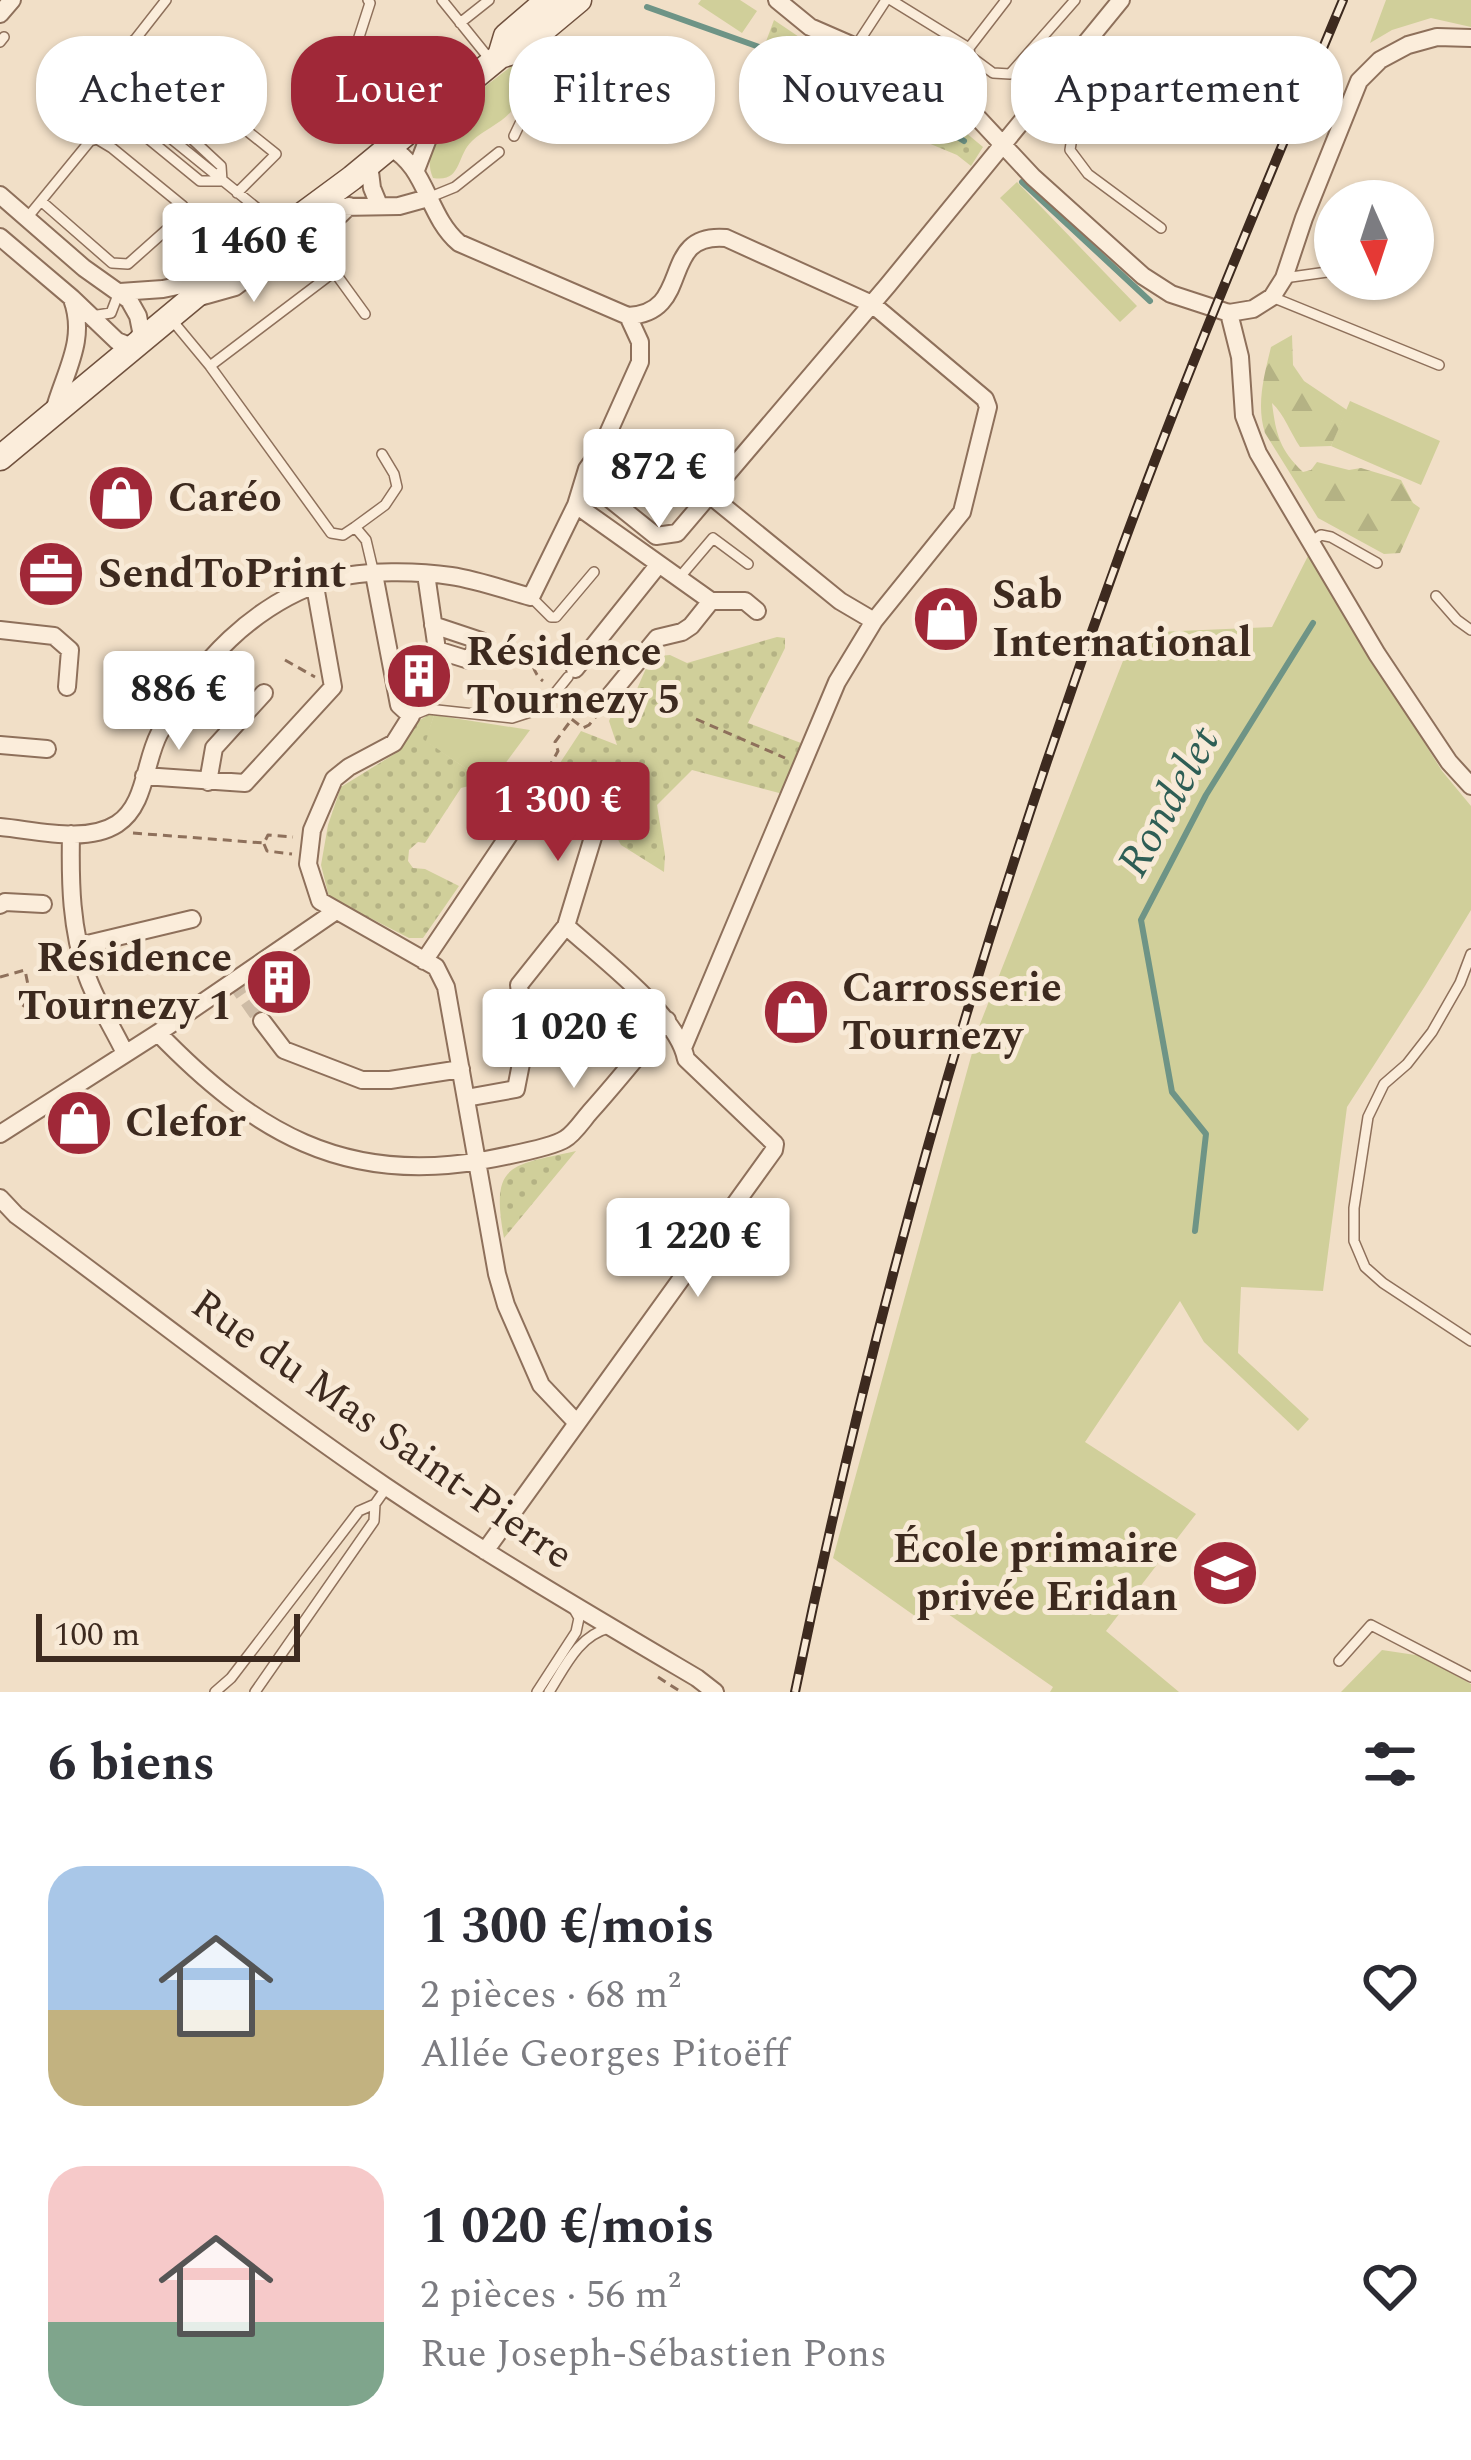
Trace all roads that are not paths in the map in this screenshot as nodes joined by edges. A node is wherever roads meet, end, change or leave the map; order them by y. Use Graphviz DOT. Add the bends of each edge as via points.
graph roads {
  1 [pos="12,0"];
  2 [pos="166,0"];
  3 [pos="368,0"];
  4 [pos="442,0"];
  5 [pos="489,0"];
  6 [pos="548,0"];
  7 [pos="579,0"];
  8 [pos="777,0"];
  9 [pos="889,0"];
  10 [pos="1006,0"];
  11 [pos="1075,0"];
  12 [pos="1121,0"];
  13 [pos="0,14"];
  14 [pos="460,23"];
  15 [pos="538,35"];
  16 [pos="137,36"];
  17 [pos="830,36"];
  18 [pos="863,36"];
  19 [pos="948,36"];
  20 [pos="978,36"];
  21 [pos="1471,38"];
  22 [pos="496,59"];
  23 [pos="485,68"];
  24 [pos="987,69"];
  25 [pos="987,128"];
  26 [pos="155,144"];
  27 [pos="178,144"];
  28 [pos="264,144"];
  29 [pos="393,144"];
  30 [pos="426,144"];
  31 [pos="1071,144"];
  32 [pos="1004,146"];
  33 [pos="389,147"];
  34 [pos="499,152"];
  35 [pos="369,164"];
  36 [pos="416,170"];
  37 [pos="222,181"];
  38 [pos="236,193"];
  39 [pos="0,195"];
  40 [pos="428,199"];
  41 [pos="40,201"];
  42 [pos="379,206"];
  43 [pos="27,218"];
  44 [pos="300,224"];
  45 [pos="1161,228"];
  46 [pos="0,237"];
  47 [pos="104,256"];
  48 [pos="334,272"];
  49 [pos="91,273"];
  50 [pos="1314,274"];
  51 [pos="218,278"];
  52 [pos="1284,278"];
  53 [pos="119,292"];
  54 [pos="1272,297"];
  55 [pos="72,298"];
  56 [pos="196,298"];
  57 [pos="872,304"];
  58 [pos="365,314"];
  59 [pos="1229,314"];
  60 [pos="91,316"];
  61 [pos="628,316"];
  62 [pos="170,319"];
  63 [pos="138,346"];
  64 [pos="1438,365"];
  65 [pos="209,366"];
  66 [pos="54,411"];
  67 [pos="601,449"];
  68 [pos="382,454"];
  69 [pos="0,458"];
  70 [pos="711,496"];
  71 [pos="576,505"];
  72 [pos="355,527"];
  73 [pos="1311,542"];
  74 [pos="1377,563"];
  75 [pos="659,564"];
  76 [pos="748,564"];
  77 [pos="594,572"];
  78 [pos="374,574"];
  79 [pos="426,574"];
  80 [pos="679,578"];
  81 [pos="315,586"];
  82 [pos="1436,596"];
  83 [pos="531,597"];
  84 [pos="711,601"];
  85 [pos="757,610"];
  86 [pos="874,621"];
  87 [pos="434,625"];
  88 [pos="0,630"];
  89 [pos="1471,630"];
  90 [pos="572,673"];
  91 [pos="67,687"];
  92 [pos="264,693"];
  93 [pos="607,699"];
  94 [pos="411,716"];
  95 [pos="0,745"];
  96 [pos="47,748"];
  97 [pos="144,776"];
  98 [pos="208,782"];
  99 [pos="1471,787"];
  100 [pos="0,827"];
  101 [pos="71,834"];
  102 [pos="43,904"];
  103 [pos="0,905"];
  104 [pos="336,911"];
  105 [pos="192,920"];
  106 [pos="566,926"];
  107 [pos="80,946"];
  108 [pos="1471,954"];
  109 [pos="424,961"];
  110 [pos="668,1020"];
  111 [pos="262,1021"];
  112 [pos="158,1033"];
  113 [pos="683,1048"];
  114 [pos="125,1053"];
  115 [pos="461,1069"];
  116 [pos="466,1098"];
  117 [pos="0,1134"];
  118 [pos="477,1161"];
  119 [pos="0,1198"];
  120 [pos="8,1212"];
  121 [pos="1471,1341"];
  122 [pos="576,1422"];
  123 [pos="387,1487"];
  124 [pos="375,1504"];
  125 [pos="485,1551"];
  126 [pos="572,1604"];
  127 [pos="612,1628"];
  128 [pos="1339,1661"];
  129 [pos="1471,1677"];
  130 [pos="215,1692"];
  131 [pos="255,1692"];
  132 [pos="537,1692"];
  133 [pos="549,1692"];
  134 [pos="716,1692"];
  1 -- 13 [label="street"];
  2 -- 16 [label="lane"];
  3 -- 33 [label="lane" via="338,102"];
  4 -- 14 [label="lane"];
  5 -- 14 [label="lane"];
  6 -- 22 [label="main road" via="506,36"];
  7 -- 15 [label="main road"];
  8 -- 17 [label="street"];
  9 -- 18 [label="lane"];
  9 -- 19 [label="lane"];
  10 -- 20 [label="lane"];
  11 -- 24 [label="lane" via="1010,74"];
  12 -- 32 [label="street"];
  14 -- 22 [label="lane"];
  15 -- 22 [label="main road"];
  21 -- 52 [label="street" via="1408,45 1360,81"];
  22 -- 23 [label="main road"];
  25 -- 32 [label="street"];
  26 -- 37 [label="lane" via="200,181"];
  27 -- 37 [label="lane"];
  28 -- 38 [label="lane" via="276,154"];
  29 -- 33 [label="main road"];
  30 -- 36 [label="street"];
  31 -- 45 [label="lane" via="1088,175"];
  32 -- 57 [label="street"];
  32 -- 59 [label="street" via="1143,276"];
  33 -- 35 [label="main road"];
  33 -- 36 [label="street"];
  34 -- 40 [label="lane"];
  35 -- 42 [label="street"];
  35 -- 44 [label="main road"];
  36 -- 40 [label="street"];
  37 -- 38 [label="lane"];
  38 -- 44 [label="lane"];
  39 -- 43 [label="street"];
  40 -- 42 [label="street"];
  40 -- 61 [label="street" via="458,243"];
  41 -- 43 [label="lane"];
  41 -- 47 [label="lane"];
  41 -- 47 [label="lane" via="97,139 183,206 128,264"];
  42 -- 44 [label="street" via="349,206"];
  43 -- 49 [label="street"];
  44 -- 48 [label="lane"];
  44 -- 51 [label="main road"];
  44 -- 56 [label="street" via="235,287"];
  46 -- 55 [label="street"];
  47 -- 49 [label="lane"];
  48 -- 58 [label="lane"];
  48 -- 65 [label="lane"];
  49 -- 53 [label="street"];
  50 -- 52 [label="lane"];
  51 -- 53 [label="street"];
  51 -- 56 [label="main road"];
  52 -- 54 [label="street"];
  53 -- 60 [label="lane" via="111,313"];
  53 -- 63 [label="street" via="138,316"];
  54 -- 59 [label="street"];
  54 -- 64 [label="lane"];
  55 -- 60 [label="street"];
  55 -- 66 [label="street" via="76,348"];
  56 -- 62 [label="main road"];
  57 -- 61 [label="street" via="712,236 688,249 661,307"];
  57 -- 70 [label="street"];
  57 -- 86 [label="street" via="988,407 962,512"];
  59 -- 73 [label="street" via="1250,436"];
  60 -- 63 [label="street" via="117,340"];
  61 -- 67 [label="street" via="640,362"];
  62 -- 63 [label="main road"];
  62 -- 65 [label="lane"];
  63 -- 66 [label="main road"];
  65 -- 72 [label="lane" via="331,533"];
  66 -- 69 [label="main road"];
  67 -- 70 [label="street" via="597,484 656,536 677,533"];
  67 -- 71 [label="street"];
  68 -- 72 [label="lane" via="397,487"];
  70 -- 86 [label="street"];
  71 -- 75 [label="street"];
  71 -- 83 [label="street"];
  72 -- 78 [label="lane"];
  73 -- 74 [label="lane" via="1331,537"];
  73 -- 99 [label="street" via="1377,655"];
  75 -- 80 [label="street"];
  75 -- 90 [label="street"];
  76 -- 80 [label="lane" via="713,538"];
  77 -- 83 [label="lane" via="556,617"];
  78 -- 79 [label="street"];
  78 -- 81 [label="street"];
  78 -- 94 [label="street" via="399,705"];
  79 -- 83 [label="street"];
  79 -- 87 [label="street"];
  80 -- 84 [label="street"];
  81 -- 97 [label="street" via="253,620 209,658 155,741"];
  81 -- 98 [label="street" via="333,687 245,783"];
  82 -- 89 [label="lane"];
  84 -- 85 [label="street" via="746,601"];
  84 -- 93 [label="street" via="692,626 657,638"];
  86 -- 113 [label="street" via="837,682"];
  88 -- 91 [label="street" via="54,636 70,650"];
  90 -- 94 [label="lane" via="543,708 512,718 428,710"];
  92 -- 98 [label="street" via="214,748"];
  94 -- 104 [label="street" via="394,743 334,779 312,830 308,865 320,901"];
  95 -- 96 [label="street"];
  97 -- 98 [label="street"];
  97 -- 101 [label="street" via="123,820"];
  100 -- 101 [label="street"];
  101 -- 107 [label="street" via="69,891"];
  102 -- 103 [label="street"];
  104 -- 109 [label="street"];
  104 -- 112 [label="street"];
  105 -- 107 [label="street"];
  106 -- 109 [label="street" via="594,834 581,798 556,788 534,798"];
  106 -- 110 [label="street"];
  106 -- 116 [label="street" via="519,985 526,1038 516,1089"];
  107 -- 114 [label="street"];
  108 -- 121 [label="lane" via="1432,1032 1384,1084 1368,1117 1354,1208 1354,1241 1365,1267"];
  109 -- 115 [label="street" via="446,987"];
  110 -- 113 [label="street"];
  110 -- 118 [label="street" via="566,1139"];
  111 -- 115 [label="street" via="284,1050 362,1080"];
  112 -- 114 [label="street"];
  112 -- 118 [label="street" via="261,1121 326,1152 388,1166"];
  113 -- 122 [label="street" via="774,1150"];
  114 -- 117 [label="street"];
  115 -- 116 [label="street"];
  116 -- 118 [label="street"];
  118 -- 122 [label="street" via="506,1306 541,1385"];
  119 -- 120 [label="street, Rue du Mas Saint-Pierre"];
  120 -- 123 [label="street, Rue du Mas Saint-Pierre"];
  122 -- 125 [label="street"];
  123 -- 124 [label="lane"];
  123 -- 125 [label="street, Rue du Mas Saint-Pierre"];
  124 -- 130 [label="lane" via="359,1510"];
  124 -- 131 [label="lane" via="374,1521"];
  125 -- 126 [label="street, Rue du Mas Saint-Pierre"];
  126 -- 127 [label="street, Rue du Mas Saint-Pierre"];
  126 -- 132 [label="lane" via="576,1632"];
  127 -- 133 [label="lane" via="578,1648"];
  127 -- 134 [label="street, Rue du Mas Saint-Pierre"];
  128 -- 129 [label="lane" via="1371,1624"];
}
